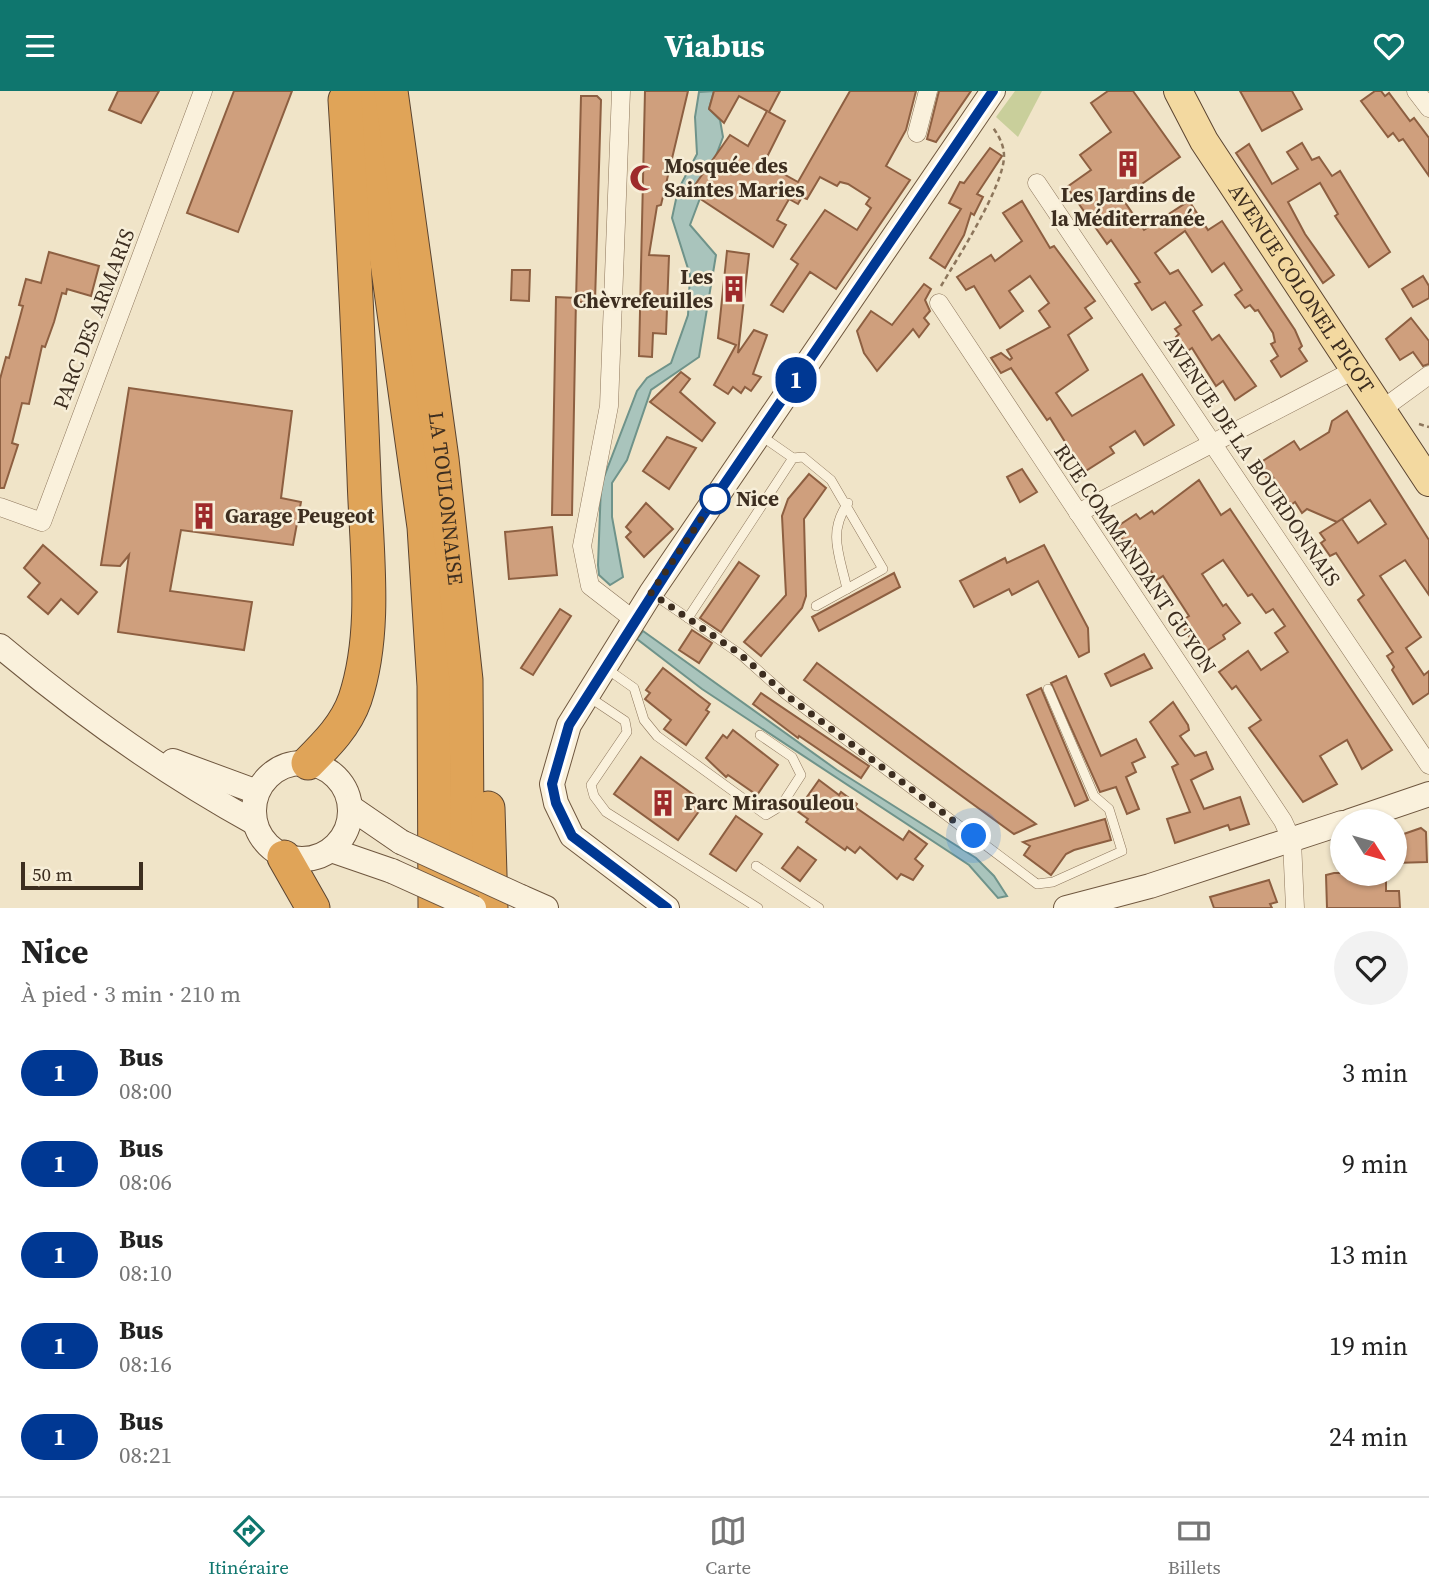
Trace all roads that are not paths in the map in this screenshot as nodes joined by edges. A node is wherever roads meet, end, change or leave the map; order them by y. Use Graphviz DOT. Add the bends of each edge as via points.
graph roads {
  1 [pos="203,91"];
  2 [pos="344,91"];
  3 [pos="363,91"];
  4 [pos="391,91"];
  5 [pos="621,91"];
  6 [pos="928,91"];
  7 [pos="1178,91"];
  8 [pos="987,100"];
  9 [pos="916,133"];
  10 [pos="1037,183"];
  11 [pos="410,232"];
  12 [pos="939,303"];
  13 [pos="1354,370"];
  14 [pos="1429,375"];
  15 [pos="1381,410"];
  16 [pos="759,434"];
  17 [pos="1212,443"];
  18 [pos="793,458"];
  19 [pos="1429,482"];
  20 [pos="848,503"];
  21 [pos="1,508"];
  22 [pos="1078,513"];
  23 [pos="847,589"];
  24 [pos="651,593"];
  25 [pos="816,605"];
  26 [pos="688,618"];
  27 [pos="634,620"];
  28 [pos="0,626"];
  29 [pos="0,646"];
  30 [pos="605,664"];
  31 [pos="1048,689"];
  32 [pos="585,695"];
  33 [pos="760,735"];
  34 [pos="308,763"];
  35 [pos="1429,765"];
  36 [pos="257,792"];
  37 [pos="1429,794"];
  38 [pos="350,807"];
  39 [pos="1385,809"];
  40 [pos="255,823"];
  41 [pos="1330,827"];
  42 [pos="1292,841"];
  43 [pos="331,850"];
  44 [pos="284,857"];
  45 [pos="756,866"];
  46 [pos="1150,886"];
  47 [pos="506,902"];
  48 [pos="313,908"];
  49 [pos="435,908"];
  50 [pos="462,908"];
  51 [pos="474,908"];
  52 [pos="547,908"];
  53 [pos="667,908"];
  54 [pos="758,908"];
  55 [pos="819,908"];
  56 [pos="1066,908"];
  57 [pos="1107,908"];
  58 [pos="1295,908"];
  1 -- 21 [label="street, PARC DES ARMARIS" via="42,522"];
  2 -- 34 [label="highway" via="358,323 366,641 354,702 332,738"];
  3 -- 49 [label="highway, LA TOULONNAISE" via="424,527 434,686"];
  4 -- 11 [label="highway, LA TOULONNAISE"];
  5 -- 27 [label="street" via="609,406 582,546 590,586"];
  6 -- 9 [label="street"];
  7 -- 13 [label="main road, AVENUE COLONEL PICOT" via="1204,141"];
  8 -- 16 [label="main road"];
  10 -- 17 [label="street, AVENUE DE LA BOURDONNAIS"];
  11 -- 47 [label="highway" via="448,388 484,640"];
  11 -- 50 [label="highway, LA TOULONNAISE" via="442,459 466,680"];
  12 -- 22 [label="street, RUE COMMANDANT GUYON"];
  13 -- 15 [label="main road, AVENUE COLONEL PICOT"];
  13 -- 17 [label="street"];
  14 -- 15 [label="street"];
  15 -- 19 [label="main road, AVENUE COLONEL PICOT"];
  16 -- 18 [label="lane"];
  16 -- 24 [label="main road"];
  17 -- 22 [label="street"];
  17 -- 35 [label="street, AVENUE DE LA BOURDONNAIS"];
  18 -- 20 [label="lane" via="803,457 831,480"];
  18 -- 26 [label="lane"];
  20 -- 23 [label="lane" via="837,519 835,533"];
  20 -- 23 [label="lane" via="883,569"];
  22 -- 42 [label="street, RUE COMMANDANT GUYON"];
  23 -- 25 [label="lane"];
  24 -- 26 [label="lane"];
  24 -- 27 [label="main road"];
  26 -- 31 [label="lane" via="1037,884 1054,882 1122,851 1109,809 1094,796"];
  27 -- 30 [label="main road"];
  28 -- 36 [label="main road" via="89,700 176,762"];
  29 -- 40 [label="main road" via="70,704 203,794"];
  30 -- 32 [label="main road"];
  30 -- 33 [label="lane" via="634,688 644,720 657,736 766,815 781,806 801,775 792,757"];
  32 -- 53 [label="main road" via="556,762 552,784 556,803 579,845 637,882"];
  32 -- 54 [label="lane" via="625,721 627,732 591,785 606,812"];
  34 -- 36 [label="main road" via="278,769"];
  34 -- 38 [label="main road" via="337,778"];
  36 -- 40 [label="main road"];
  37 -- 39 [label="main road"];
  38 -- 43 [label="main road" via="342,838"];
  38 -- 47 [label="main road, bridge"];
  40 -- 44 [label="main road" via="266,843"];
  41 -- 42 [label="main road"];
  42 -- 46 [label="main road"];
  42 -- 58 [label="street"];
  43 -- 44 [label="main road" via="308,859"];
  43 -- 51 [label="main road, bridge"];
  44 -- 48 [label="highway"];
  45 -- 55 [label="lane"];
  46 -- 56 [label="main road"];
  46 -- 57 [label="main road"];
  47 -- 52 [label="main road"];
}
